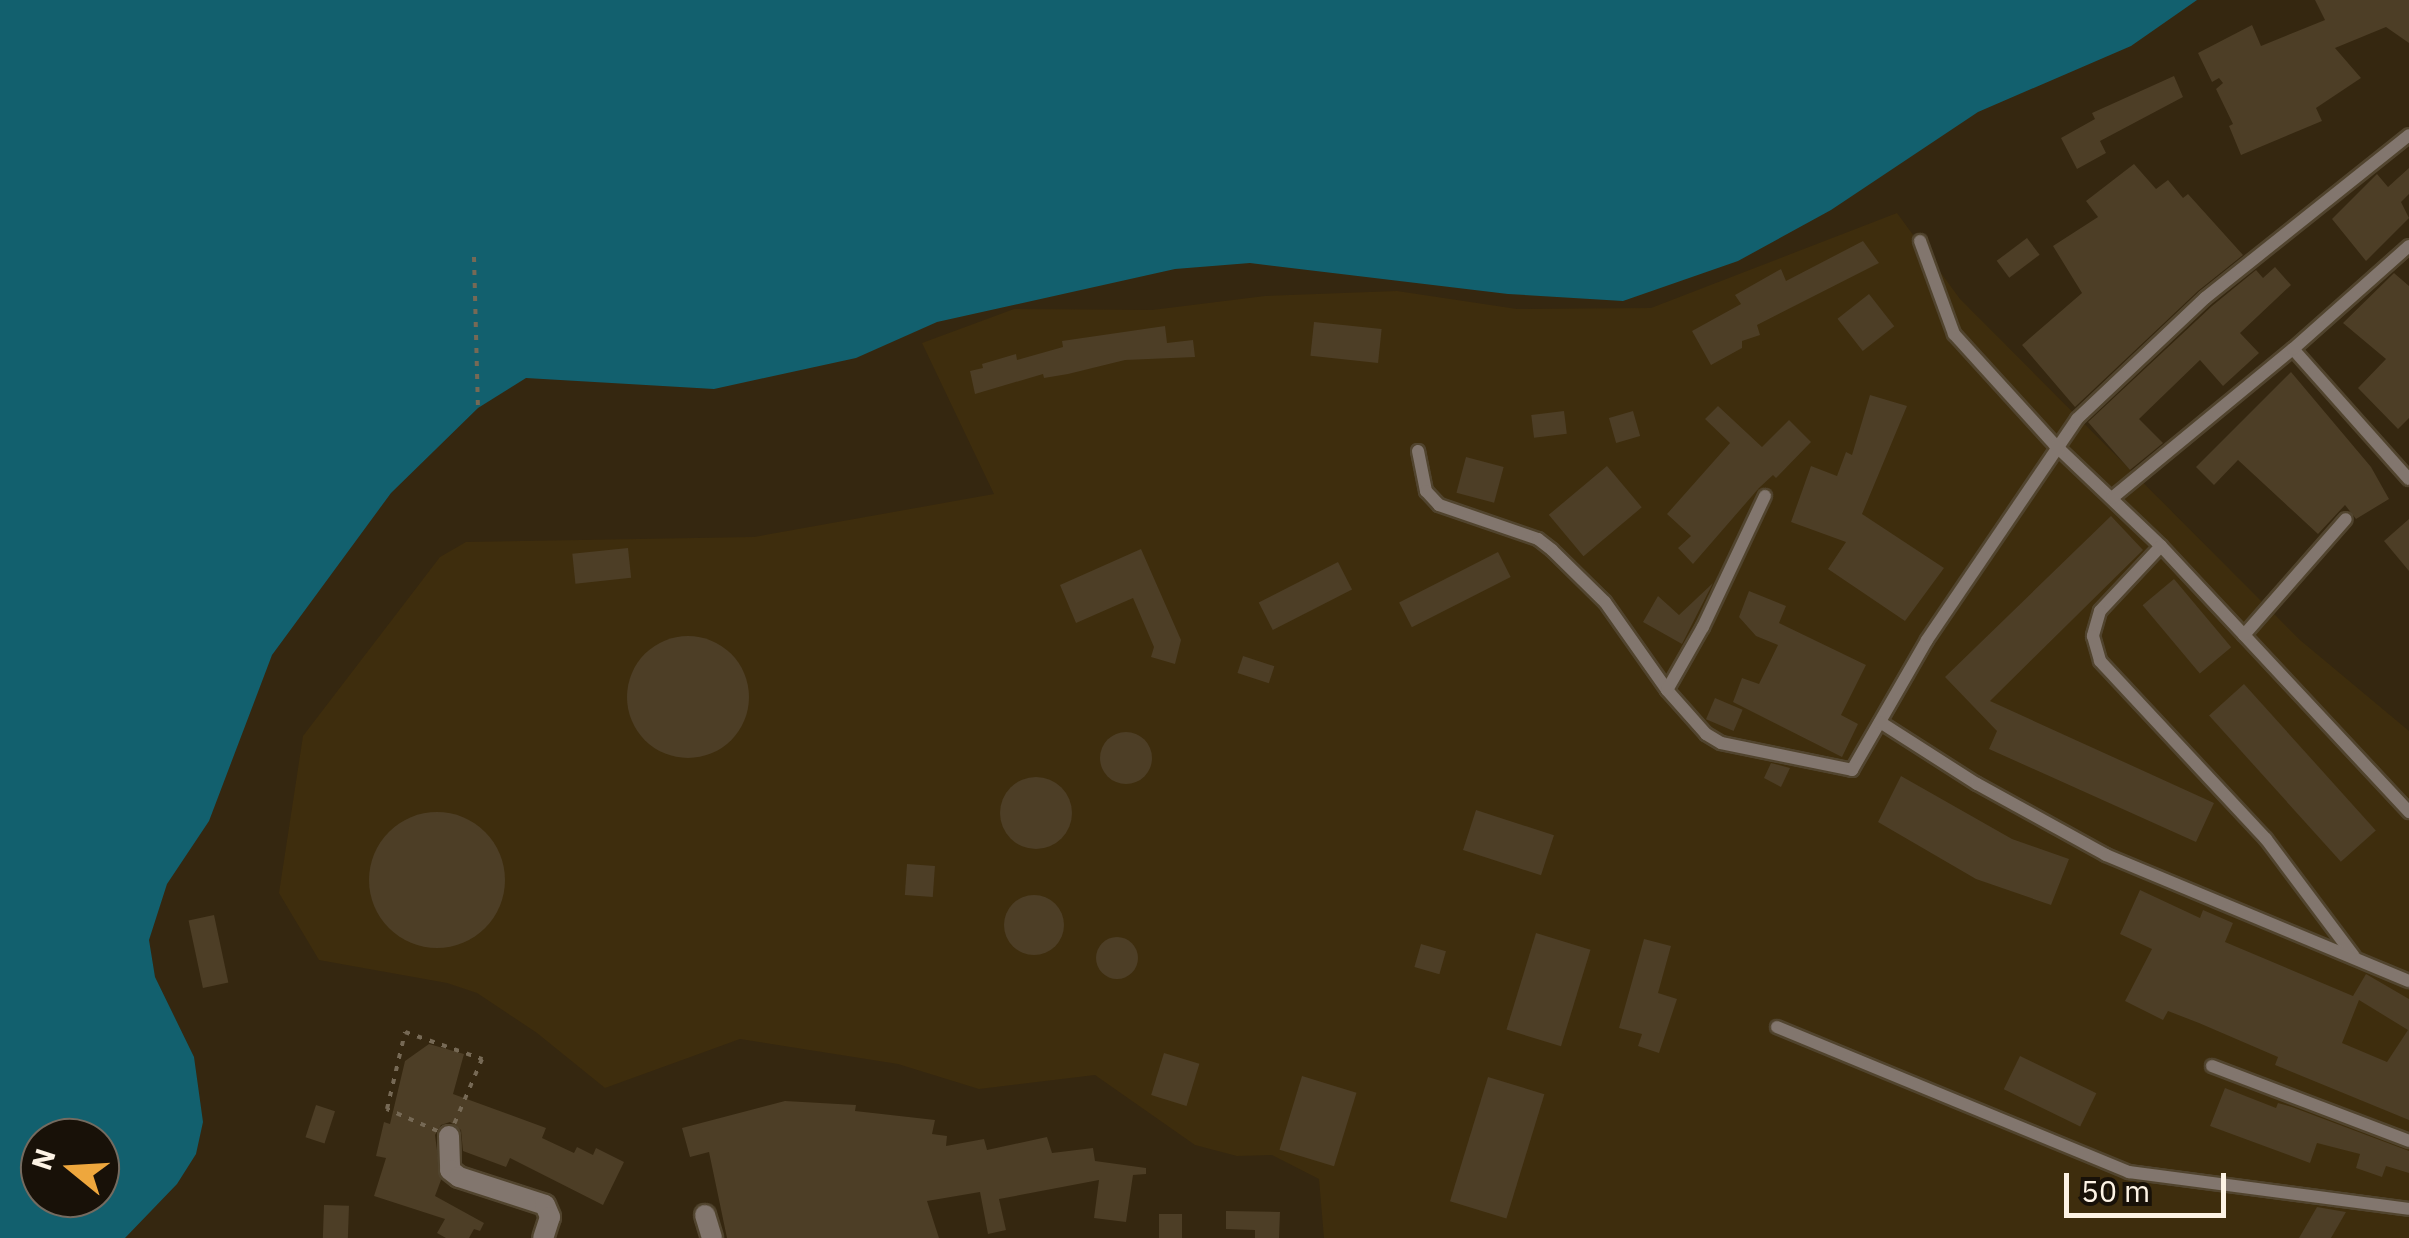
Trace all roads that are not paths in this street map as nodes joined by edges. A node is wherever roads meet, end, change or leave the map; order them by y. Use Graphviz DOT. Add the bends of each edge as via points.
graph roads {
  1 [pos="2409,135"];
  2 [pos="1920,241"];
  3 [pos="2406,253"];
  4 [pos="2293,349"];
  5 [pos="2055,445"];
  6 [pos="1418,450"];
  7 [pos="2409,479"];
  8 [pos="1765,496"];
  9 [pos="2112,498"];
  10 [pos="2346,519"];
  11 [pos="2161,546"];
  12 [pos="2244,635"];
  13 [pos="1667,690"];
  14 [pos="1880,722"];
  15 [pos="2409,812"];
  16 [pos="2355,958"];
  17 [pos="2409,981"];
  18 [pos="1777,1027"];
  19 [pos="2212,1066"];
  20 [pos="449,1136"];
  21 [pos="2409,1141"];
  22 [pos="2409,1208"];
  23 [pos="705,1215"];
  24 [pos="543,1238"];
  25 [pos="712,1238"];
  1 -- 5 [label="lane" via="2205,298"];
  2 -- 5 [label="lane" via="1954,334"];
  3 -- 4 [label="lane"];
  4 -- 7 [label="lane"];
  4 -- 9 [label="lane"];
  5 -- 9 [label="lane"];
  5 -- 14 [label="lane"];
  6 -- 13 [label="lane" via="1426,491 1439,505 1538,539 1552,550 1606,602"];
  8 -- 13 [label="lane"];
  9 -- 11 [label="lane"];
  10 -- 12 [label="lane"];
  11 -- 12 [label="lane"];
  11 -- 16 [label="lane" via="2100,611 2092,636 2100,661 2266,839"];
  12 -- 15 [label="lane"];
  13 -- 14 [label="lane" via="1721,742 1852,770"];
  14 -- 16 [label="lane" via="2106,855"];
  16 -- 17 [label="lane"];
  18 -- 22 [label="lane" via="2129,1172"];
  19 -- 21 [label="lane"];
  20 -- 24 [label="street" via="450,1170 459,1177 546,1206 550,1217"];
  23 -- 25 [label="street"];
}
